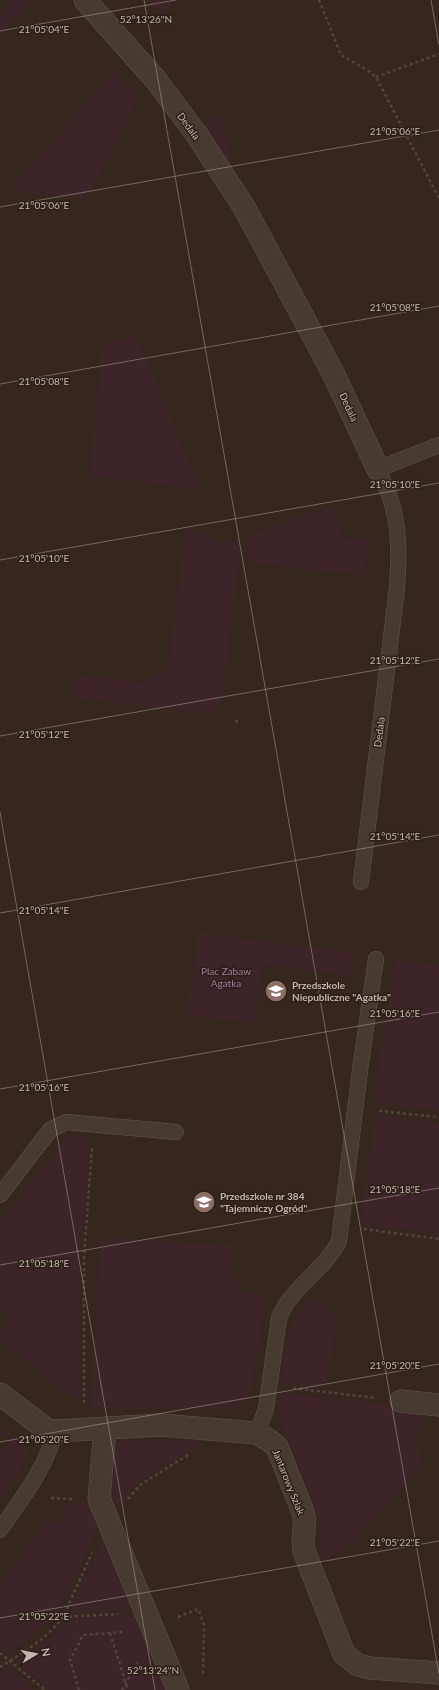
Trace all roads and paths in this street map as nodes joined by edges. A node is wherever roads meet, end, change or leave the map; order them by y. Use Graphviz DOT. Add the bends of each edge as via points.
graph roads {
  1 [pos="85,0"];
  2 [pos="319,0"];
  3 [pos="439,54"];
  4 [pos="376,77"];
  5 [pos="439,198"];
  6 [pos="439,445"];
  7 [pos="378,469"];
  8 [pos="236,721"];
  9 [pos="241,722"];
  10 [pos="361,882"];
  11 [pos="376,959"];
  12 [pos="354,1109"];
  13 [pos="439,1117"];
  14 [pos="94,1124"];
  15 [pos="176,1132"];
  16 [pos="0,1195"];
  17 [pos="340,1226"];
  18 [pos="439,1239"];
  19 [pos="270,1386"];
  20 [pos="0,1394"];
  21 [pos="401,1401"];
  22 [pos="439,1406"];
  23 [pos="105,1428"];
  24 [pos="79,1429"];
  25 [pos="227,1430"];
  26 [pos="55,1431"];
  27 [pos="257,1433"];
  28 [pos="23,1497"];
  29 [pos="99,1500"];
  30 [pos="108,1523"];
  31 [pos="0,1530"];
  32 [pos="63,1617"];
  33 [pos="148,1620"];
  34 [pos="125,1632"];
  35 [pos="110,1633"];
  36 [pos="0,1653"];
  37 [pos="9,1661"];
  38 [pos="0,1667"];
  39 [pos="439,1673"];
  40 [pos="126,1683"];
  41 [pos="203,1683"];
  42 [pos="45,1690"];
  43 [pos="80,1690"];
  44 [pos="122,1690"];
  45 [pos="128,1690"];
  46 [pos="178,1690"];
  1 -- 7 [label="street, Dedala" via="156,80 244,207 333,373"];
  2 -- 4 [label="path" via="341,55"];
  3 -- 4 [label="path"];
  4 -- 5 [label="path"];
  6 -- 7 [label="lane"];
  7 -- 10 [label="lane, Dedala" via="391,500 399,548 397,588"];
  8 -- 9 [label="path"];
  11 -- 12 [label="lane"];
  12 -- 13 [label="path"];
  12 -- 17 [label="lane"];
  14 -- 15 [label="lane"];
  14 -- 16 [label="lane" via="66,1122 50,1130"];
  14 -- 24 [label="path" via="84,1256 84,1402"];
  17 -- 18 [label="path"];
  17 -- 19 [label="lane" via="339,1241 332,1254 283,1306 279,1318"];
  19 -- 21 [label="path"];
  19 -- 27 [label="lane" via="266,1409"];
  20 -- 26 [label="street, Jantarowy Szlak" via="43,1428"];
  21 -- 22 [label="street"];
  23 -- 24 [label="street, Jantarowy Szlak"];
  23 -- 25 [label="street, Jantarowy Szlak" via="161,1425"];
  23 -- 29 [label="street"];
  24 -- 26 [label="street, Jantarowy Szlak"];
  25 -- 27 [label="street, Jantarowy Szlak"];
  25 -- 30 [label="path" via="140,1485"];
  26 -- 28 [label="lane" via="50,1451"];
  27 -- 39 [label="street, Jantarowy Szlak" via="277,1447 303,1512 304,1550 344,1654 358,1665 370,1668"];
  28 -- 29 [label="path"];
  28 -- 31 [label="lane"];
  29 -- 30 [label="street"];
  30 -- 32 [label="path" via="101,1531"];
  30 -- 33 [label="street"];
  32 -- 33 [label="path"];
  32 -- 37 [label="path" via="57,1626"];
  33 -- 41 [label="path" via="198,1609 204,1625"];
  33 -- 46 [label="street"];
  34 -- 35 [label="path"];
  35 -- 40 [label="path"];
  35 -- 43 [label="path" via="83,1635 70,1660"];
  36 -- 37 [label="path"];
  37 -- 38 [label="path"];
  37 -- 42 [label="path"];
  40 -- 44 [label="path"];
  40 -- 45 [label="path"];
}
